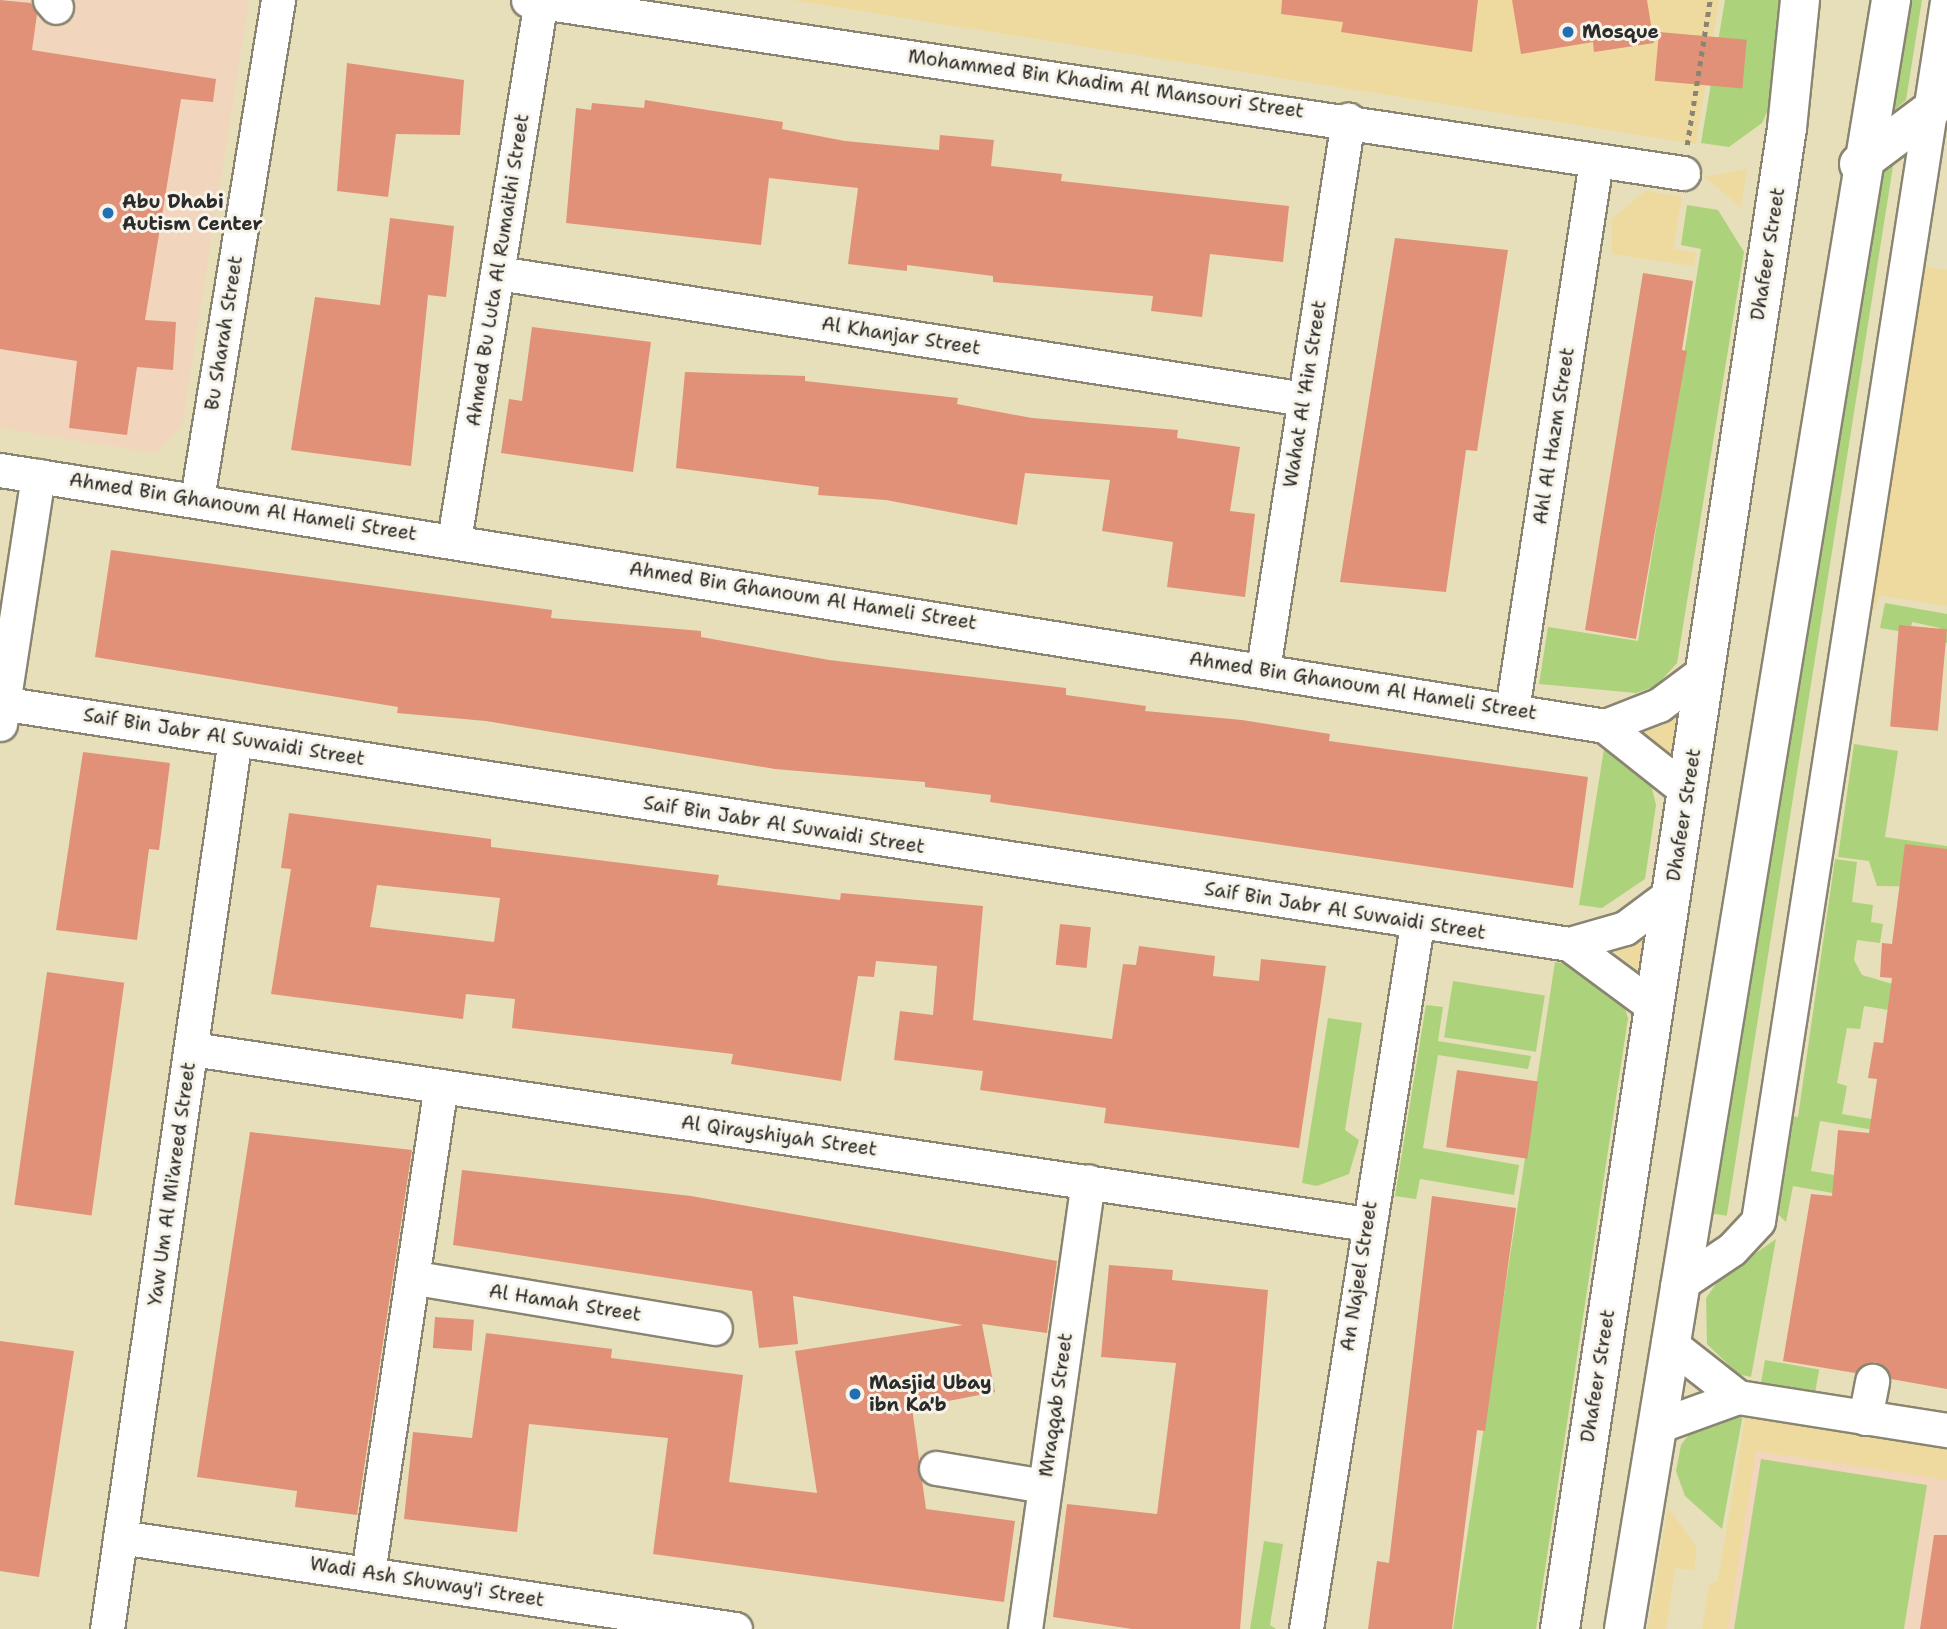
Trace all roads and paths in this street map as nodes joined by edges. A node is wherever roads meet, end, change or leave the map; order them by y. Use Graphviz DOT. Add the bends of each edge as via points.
graph roads {
  1 [pos="278,0"];
  2 [pos="1710,0"];
  3 [pos="1800,0"];
  4 [pos="1891,0"];
  5 [pos="536,1"];
  6 [pos="1947,2"];
  7 [pos="1930,111"];
  8 [pos="1348,120"];
  9 [pos="1596,161"];
  10 [pos="1859,164"];
  11 [pos="1683,173"];
  12 [pos="498,273"];
  13 [pos="1304,399"];
  14 [pos="0,470"];
  15 [pos="38,476"];
  16 [pos="197,499"];
  17 [pos="454,540"];
  18 [pos="1263,669"];
  19 [pos="1706,670"];
  20 [pos="1,710"];
  21 [pos="1512,710"];
  22 [pos="1605,726"];
  23 [pos="234,739"];
  24 [pos="1687,791"];
  25 [pos="1672,892"];
  26 [pos="1417,924"];
  27 [pos="1569,944"];
  28 [pos="1654,1007"];
  29 [pos="192,1049"];
  30 [pos="441,1087"];
  31 [pos="1088,1181"];
  32 [pos="1367,1224"];
  33 [pos="416,1278"];
  34 [pos="1677,1286"];
  35 [pos="715,1328"];
  36 [pos="1668,1342"];
  37 [pos="1872,1381"];
  38 [pos="1738,1397"];
  39 [pos="1865,1418"];
  40 [pos="1655,1427"];
  41 [pos="1947,1430"];
  42 [pos="936,1468"];
  43 [pos="1045,1486"];
  44 [pos="120,1537"];
  45 [pos="368,1573"];
  46 [pos="107,1629"];
  47 [pos="735,1629"];
  48 [pos="1025,1629"];
  49 [pos="1306,1629"];
  50 [pos="1560,1629"];
  51 [pos="1624,1629"];
  1 -- 16 [label="street, Bu Sharah Street"];
  2 -- 11 [label="path"];
  3 -- 19 [label="main road, Dhafeer Street" via="1787,128"];
  4 -- 10 [label="main road"];
  5 -- 8 [label="street, Mohammed Bin Khadim Al Mansouri Street"];
  5 -- 12 [label="street, Ahmed Bu Luta Al Rumaithi Street"];
  6 -- 7 [label="street"];
  7 -- 10 [label="main road"];
  7 -- 34 [label="street" via="1758,1221 1732,1249"];
  8 -- 9 [label="street, Mohammed Bin Khadim Al Mansouri Street"];
  8 -- 13 [label="street, Wahat Al 'Ain Street"];
  9 -- 11 [label="street, Mohammed Bin Khadim Al Mansouri Street"];
  9 -- 21 [label="street, Ahl Al Hazm Street"];
  10 -- 34 [label="main road"];
  12 -- 13 [label="street, Al Khanjar Street"];
  12 -- 17 [label="street, Ahmed Bu Luta Al Rumaithi Street"];
  13 -- 18 [label="street, Wahat Al 'Ain Street"];
  14 -- 15 [label="street, Ahmed Bin Ghanoum Al Hameli Street"];
  15 -- 16 [label="street, Ahmed Bin Ghanoum Al Hameli Street"];
  15 -- 20 [label="street"];
  16 -- 17 [label="street, Ahmed Bin Ghanoum Al Hameli Street"];
  17 -- 18 [label="street, Ahmed Bin Ghanoum Al Hameli Street"];
  18 -- 21 [label="street, Ahmed Bin Ghanoum Al Hameli Street"];
  19 -- 22 [label="street" via="1659,705"];
  19 -- 24 [label="main road, Dhafeer Street"];
  20 -- 23 [label="street, Saif Bin Jabr Al Suwaidi Street"];
  21 -- 22 [label="street, Ahmed Bin Ghanoum Al Hameli Street"];
  22 -- 24 [label="street, Ahmed Bin Ghanoum Al Hameli Street"];
  23 -- 26 [label="street, Saif Bin Jabr Al Suwaidi Street"];
  23 -- 29 [label="street, Yaw Um Al Mi'areed Street"];
  24 -- 25 [label="main road, Dhafeer Street"];
  25 -- 27 [label="street, Saif Bin Jabr Al Suwaidi Street" via="1625,928"];
  25 -- 28 [label="main road, Dhafeer Street"];
  26 -- 27 [label="street, Saif Bin Jabr Al Suwaidi Street"];
  26 -- 32 [label="street, An Najeel Street"];
  27 -- 28 [label="street, Saif Bin Jabr Al Suwaidi Street"];
  28 -- 50 [label="main road, Dhafeer Street"];
  29 -- 30 [label="street, Al Qirayshiyah Street"];
  29 -- 44 [label="street, Yaw Um Al Mi'areed Street"];
  30 -- 31 [label="street, Al Qirayshiyah Street"];
  30 -- 33 [label="street"];
  31 -- 32 [label="street, Al Qirayshiyah Street"];
  31 -- 43 [label="street, Mraqqab Street"];
  32 -- 49 [label="street, An Najeel Street"];
  33 -- 35 [label="street, Al Hamah Street"];
  33 -- 45 [label="street"];
  34 -- 36 [label="main road"];
  36 -- 38 [label="street"];
  36 -- 40 [label="main road"];
  37 -- 39 [label="street"];
  38 -- 39 [label="street"];
  38 -- 40 [label="street"];
  39 -- 41 [label="street"];
  40 -- 51 [label="main road"];
  42 -- 43 [label="street"];
  43 -- 48 [label="street, Mraqqab Street"];
  44 -- 45 [label="street, Wadi Ash Shuway'i Street"];
  44 -- 46 [label="street, Yaw Um Al Mi'areed Street"];
  45 -- 47 [label="street, Wadi Ash Shuway'i Street"];
}
